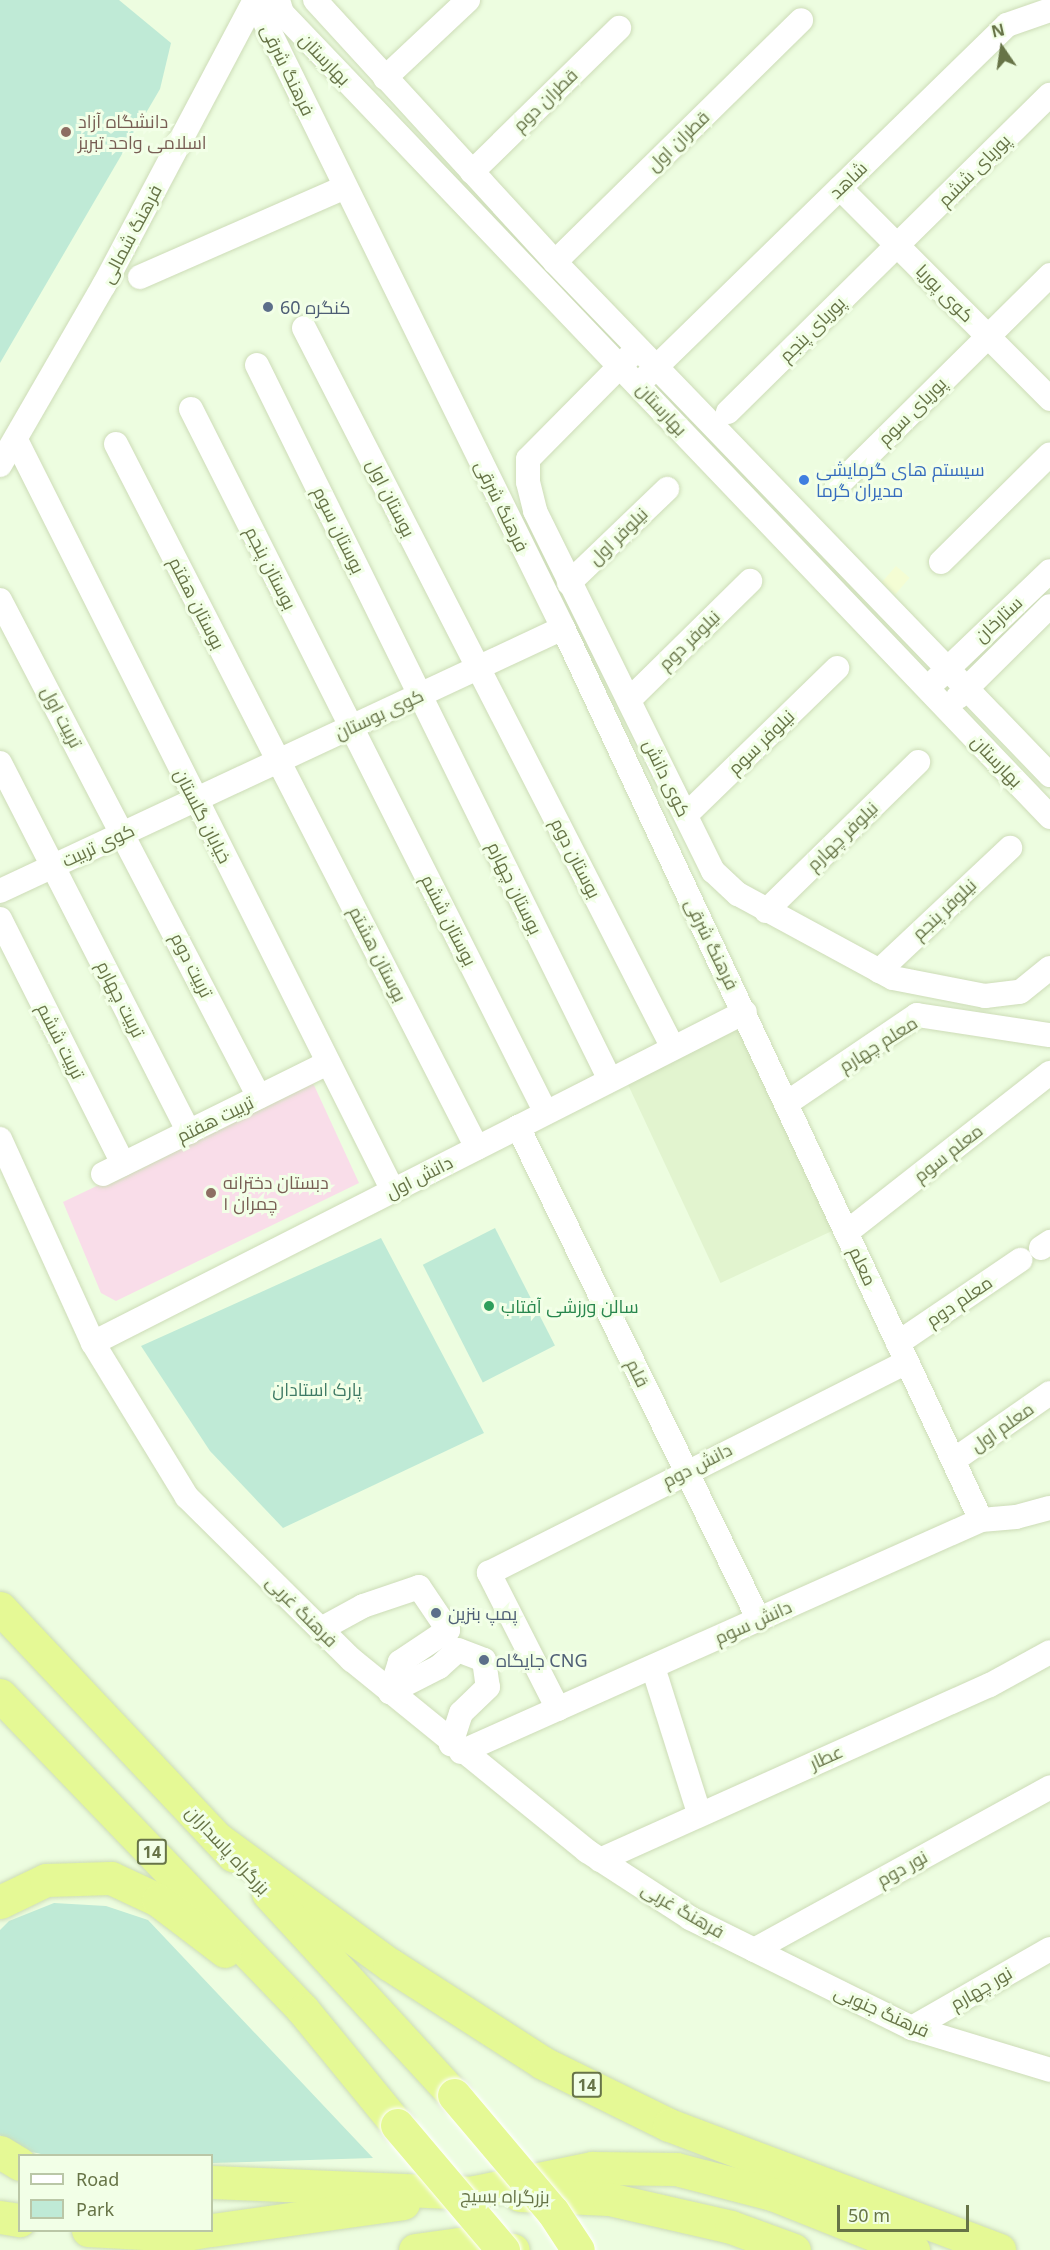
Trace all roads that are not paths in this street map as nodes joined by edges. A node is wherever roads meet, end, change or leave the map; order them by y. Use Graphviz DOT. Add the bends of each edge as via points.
graph roads {
  1 [pos="315,0"];
  2 [pos="468,0"];
  3 [pos="263,1"];
  4 [pos="1050,10"];
  5 [pos="801,20"];
  6 [pos="618,28"];
  7 [pos="385,78"];
  8 [pos="1050,95"];
  9 [pos="472,172"];
  10 [pos="345,187"];
  11 [pos="840,188"];
  12 [pos="897,245"];
  13 [pos="555,262"];
  14 [pos="1050,275"];
  15 [pos="140,277"];
  16 [pos="304,328"];
  17 [pos="987,336"];
  18 [pos="639,346"];
  19 [pos="257,365"];
  20 [pos="620,365"];
  21 [pos="658,368"];
  22 [pos="638,383"];
  23 [pos="1050,399"];
  24 [pos="191,409"];
  25 [pos="728,412"];
  26 [pos="16,440"];
  27 [pos="116,444"];
  28 [pos="1050,454"];
  29 [pos="0,465"];
  30 [pos="837,486"];
  31 [pos="667,489"];
  32 [pos="941,562"];
  33 [pos="1050,571"];
  34 [pos="750,581"];
  35 [pos="569,583"];
  36 [pos="0,600"];
  37 [pos="1050,606"];
  38 [pos="563,628"];
  39 [pos="946,667"];
  40 [pos="478,668"];
  41 [pos="837,669"];
  42 [pos="968,688"];
  43 [pos="928,690"];
  44 [pos="420,695"];
  45 [pos="628,700"];
  46 [pos="946,708"];
  47 [pos="351,727"];
  48 [pos="278,761"];
  49 [pos="918,762"];
  50 [pos="0,763"];
  51 [pos="1050,775"];
  52 [pos="195,800"];
  53 [pos="686,815"];
  54 [pos="1050,817"];
  55 [pos="124,833"];
  56 [pos="1010,848"];
  57 [pos="54,866"];
  58 [pos="0,891"];
  59 [pos="766,911"];
  60 [pos="0,919"];
  61 [pos="1050,968"];
  62 [pos="879,971"];
  63 [pos="745,1012"];
  64 [pos="1050,1035"];
  65 [pos="673,1048"];
  66 [pos="328,1063"];
  67 [pos="1050,1073"];
  68 [pos="610,1080"];
  69 [pos="259,1097"];
  70 [pos="787,1103"];
  71 [pos="546,1113"];
  72 [pos="518,1127"];
  73 [pos="189,1131"];
  74 [pos="0,1139"];
  75 [pos="477,1148"];
  76 [pos="113,1169"];
  77 [pos="393,1191"];
  78 [pos="847,1232"];
  79 [pos="1020,1260"];
  80 [pos="93,1343"];
  81 [pos="903,1352"];
  82 [pos="1050,1393"];
  83 [pos="954,1460"];
  84 [pos="686,1470"];
  85 [pos="1050,1508"];
  86 [pos="981,1520"];
  87 [pos="0,1608"];
  88 [pos="759,1620"];
  89 [pos="321,1629"];
  90 [pos="1050,1652"];
  91 [pos="653,1667"];
  92 [pos="390,1692"];
  93 [pos="0,1695"];
  94 [pos="558,1709"];
  95 [pos="456,1748"];
  96 [pos="1050,1787"];
  97 [pos="699,1813"];
  98 [pos="218,1839"];
  99 [pos="600,1860"];
  100 [pos="0,1902"];
  101 [pos="1050,1948"];
  102 [pos="754,1950"];
  103 [pos="303,2010"];
  104 [pos="912,2028"];
  105 [pos="1050,2070"];
  106 [pos="0,2152"];
  107 [pos="18,2163"];
  108 [pos="213,2182"];
  109 [pos="470,2193"];
  110 [pos="0,2217"];
  111 [pos="18,2220"];
  112 [pos="213,2230"];
  113 [pos="125,2232"];
  114 [pos="199,2232"];
  115 [pos="415,2250"];
  116 [pos="503,2250"];
  117 [pos="513,2250"];
  118 [pos="578,2250"];
  119 [pos="794,2250"];
  120 [pos="913,2250"];
  121 [pos="999,2250"];
  1 -- 7 [label="street, بهارستان"];
  2 -- 7 [label="street"];
  3 -- 10 [label="street, فرهنگ شرقی"];
  3 -- 20 [label="street, بهارستان" via="282,13"];
  3 -- 26 [label="street, فرهنگ شمالی"];
  4 -- 11 [label="street, شاهد" via="1007,26"];
  5 -- 13 [label="street, قطران اول"];
  6 -- 9 [label="street, قطران دوم"];
  7 -- 9 [label="street, بهارستان"];
  8 -- 12 [label="street, پوریای ششم"];
  9 -- 13 [label="street, بهارستان"];
  10 -- 15 [label="street"];
  10 -- 38 [label="street, فرهنگ شرقی"];
  11 -- 12 [label="street, کوی پوریا"];
  11 -- 21 [label="street, شاهد"];
  12 -- 17 [label="street, کوی پوریا"];
  12 -- 25 [label="street, پوریای پنجم"];
  13 -- 18 [label="street, بهارستان"];
  14 -- 17 [label="street, پوریای سوم"];
  16 -- 40 [label="street, بوستان اول"];
  17 -- 23 [label="street, کوی پوریا"];
  17 -- 30 [label="street, پوریای سوم"];
  18 -- 20 [label="street"];
  18 -- 21 [label="street, بهارستان"];
  19 -- 44 [label="street, بوستان سوم"];
  20 -- 22 [label="street, بهارستان"];
  20 -- 35 [label="street, کوی دانش" via="528,459 535,511"];
  21 -- 22 [label="street, شاهد"];
  21 -- 39 [label="street, بهارستان"];
  22 -- 43 [label="street, بهارستان"];
  24 -- 47 [label="street, بوستان پنجم"];
  26 -- 29 [label="street, فرهنگ شمالی"];
  26 -- 52 [label="street, خیابان گلستان"];
  27 -- 48 [label="street, بوستان هفتم"];
  28 -- 32 [label="street"];
  31 -- 35 [label="street, نیلوفر اول"];
  33 -- 39 [label="street, ستارخان"];
  34 -- 45 [label="street, نیلوفر دوم"];
  35 -- 45 [label="street, کوی دانش"];
  36 -- 55 [label="street, تربیت اول"];
  37 -- 42 [label="street, ستارخان"];
  38 -- 40 [label="street, کوی بوستان"];
  38 -- 63 [label="street, فرهنگ شرقی"];
  39 -- 42 [label="street, بهارستان"];
  39 -- 43 [label="street, ستارخان"];
  40 -- 44 [label="street, کوی بوستان"];
  40 -- 65 [label="street, بوستان دوم"];
  41 -- 53 [label="street, نیلوفر سوم"];
  42 -- 46 [label="street, ستارخان"];
  42 -- 51 [label="street, بهارستان"];
  43 -- 46 [label="street, بهارستان"];
  44 -- 47 [label="street, کوی بوستان"];
  44 -- 68 [label="street, بوستان چهارم"];
  45 -- 53 [label="street, کوی دانش"];
  46 -- 54 [label="street, بهارستان"];
  47 -- 48 [label="street, کوی بوستان"];
  47 -- 71 [label="street, بوستان ششم"];
  48 -- 52 [label="street, کوی بوستان"];
  48 -- 75 [label="street, بوستان هشتم"];
  49 -- 59 [label="street, نیلوفر چهارم"];
  50 -- 57 [label="street, تربیت چهارم"];
  52 -- 55 [label="street, کوی تربیت"];
  52 -- 66 [label="street, خیابان گلستان"];
  53 -- 59 [label="street, کوی دانش" via="713,871 738,894"];
  55 -- 57 [label="street, کوی تربیت"];
  55 -- 69 [label="street, تربیت دوم"];
  56 -- 62 [label="street, نیلوفر پنجم"];
  57 -- 58 [label="street, کوی تربیت"];
  57 -- 73 [label="street, تربیت چهارم"];
  59 -- 62 [label="street, کوی دانش"];
  60 -- 76 [label="street, تربیت ششم"];
  61 -- 62 [label="street, کوی دانش" via="1020,992 986,996 892,978"];
  63 -- 65 [label="street, دانش اول"];
  63 -- 70 [label="street, معلم"];
  64 -- 70 [label="street, معلم چهارم" via="917,1016"];
  65 -- 68 [label="street, دانش اول"];
  66 -- 69 [label="street, تربیت هفتم"];
  66 -- 77 [label="street, خیابان گلستان"];
  67 -- 78 [label="street, معلم سوم"];
  68 -- 71 [label="street, دانش اول"];
  69 -- 73 [label="street, تربیت هفتم"];
  70 -- 78 [label="street, معلم"];
  71 -- 72 [label="street, دانش اول"];
  72 -- 75 [label="street, دانش اول"];
  72 -- 84 [label="street, قلم"];
  73 -- 76 [label="street, تربیت هفتم"];
  74 -- 80 [label="street, فرهنگ غربی"];
  75 -- 77 [label="street, دانش اول"];
  77 -- 80 [label="street, دانش اول"];
  78 -- 81 [label="street, معلم"];
  79 -- 81 [label="street, معلم دوم"];
  80 -- 89 [label="street, فرهنگ غربی" via="187,1497"];
  81 -- 83 [label="street, معلم"];
  81 -- 84 [label="street, دانش دوم"];
  82 -- 83 [label="street, معلم اول"];
  83 -- 86 [label="street, معلم"];
  84 -- 88 [label="street, قلم"];
  84 -- 94 [label="street, دانش دوم" via="489,1573"];
  85 -- 86 [label="street, دانش سوم" via="1016,1517"];
  86 -- 88 [label="street, دانش سوم"];
  87 -- 98 [label="highway, بزرگراه پاسداران / 14"];
  88 -- 91 [label="street, دانش سوم"];
  89 -- 92 [label="street, فرهنگ غربی"];
  89 -- 92 [label="street" via="363,1606 419,1587 448,1630 400,1662"];
  90 -- 97 [label="street, عطار" via="990,1685"];
  91 -- 94 [label="street, دانش سوم"];
  91 -- 97 [label="street"];
  92 -- 95 [label="street, فرهنگ غربی"];
  92 -- 95 [label="street" via="439,1667 458,1650 484,1660 488,1687 461,1713"];
  93 -- 103 [label="highway, 14"];
  94 -- 95 [label="street, دانش سوم"];
  95 -- 99 [label="street, فرهنگ غربی"];
  96 -- 102 [label="street, نور دوم"];
  97 -- 99 [label="street, عطار"];
  98 -- 118 [label="highway, بزرگراه پاسداران, bridge" via="454,2095 553,2212"];
  98 -- 121 [label="highway, 14" via="389,1964 543,2063 669,2124"];
  99 -- 102 [label="street, فرهنگ غربی" via="690,1918"];
  100 -- 103 [label="highway" via="46,1880 111,1878 158,1900"];
  101 -- 104 [label="street, نور چهارم"];
  102 -- 104 [label="street, فرهنگ جنوبی"];
  103 -- 116 [label="highway, 14, bridge"];
  104 -- 105 [label="street, فرهنگ جنوبی"];
  106 -- 107 [label="highway"];
  108 -- 109 [label="highway"];
  109 -- 112 [label="highway, بزرگراه بسیج"];
  109 -- 119 [label="highway, بزرگراه بسیج" via="609,2199 731,2227"];
  109 -- 120 [label="highway" via="592,2168 676,2169 772,2194"];
  110 -- 111 [label="highway"];
  113 -- 114 [label="highway, بزرگراه بسیج"];
  115 -- 117 [label="highway" via="459,2244"];
}
